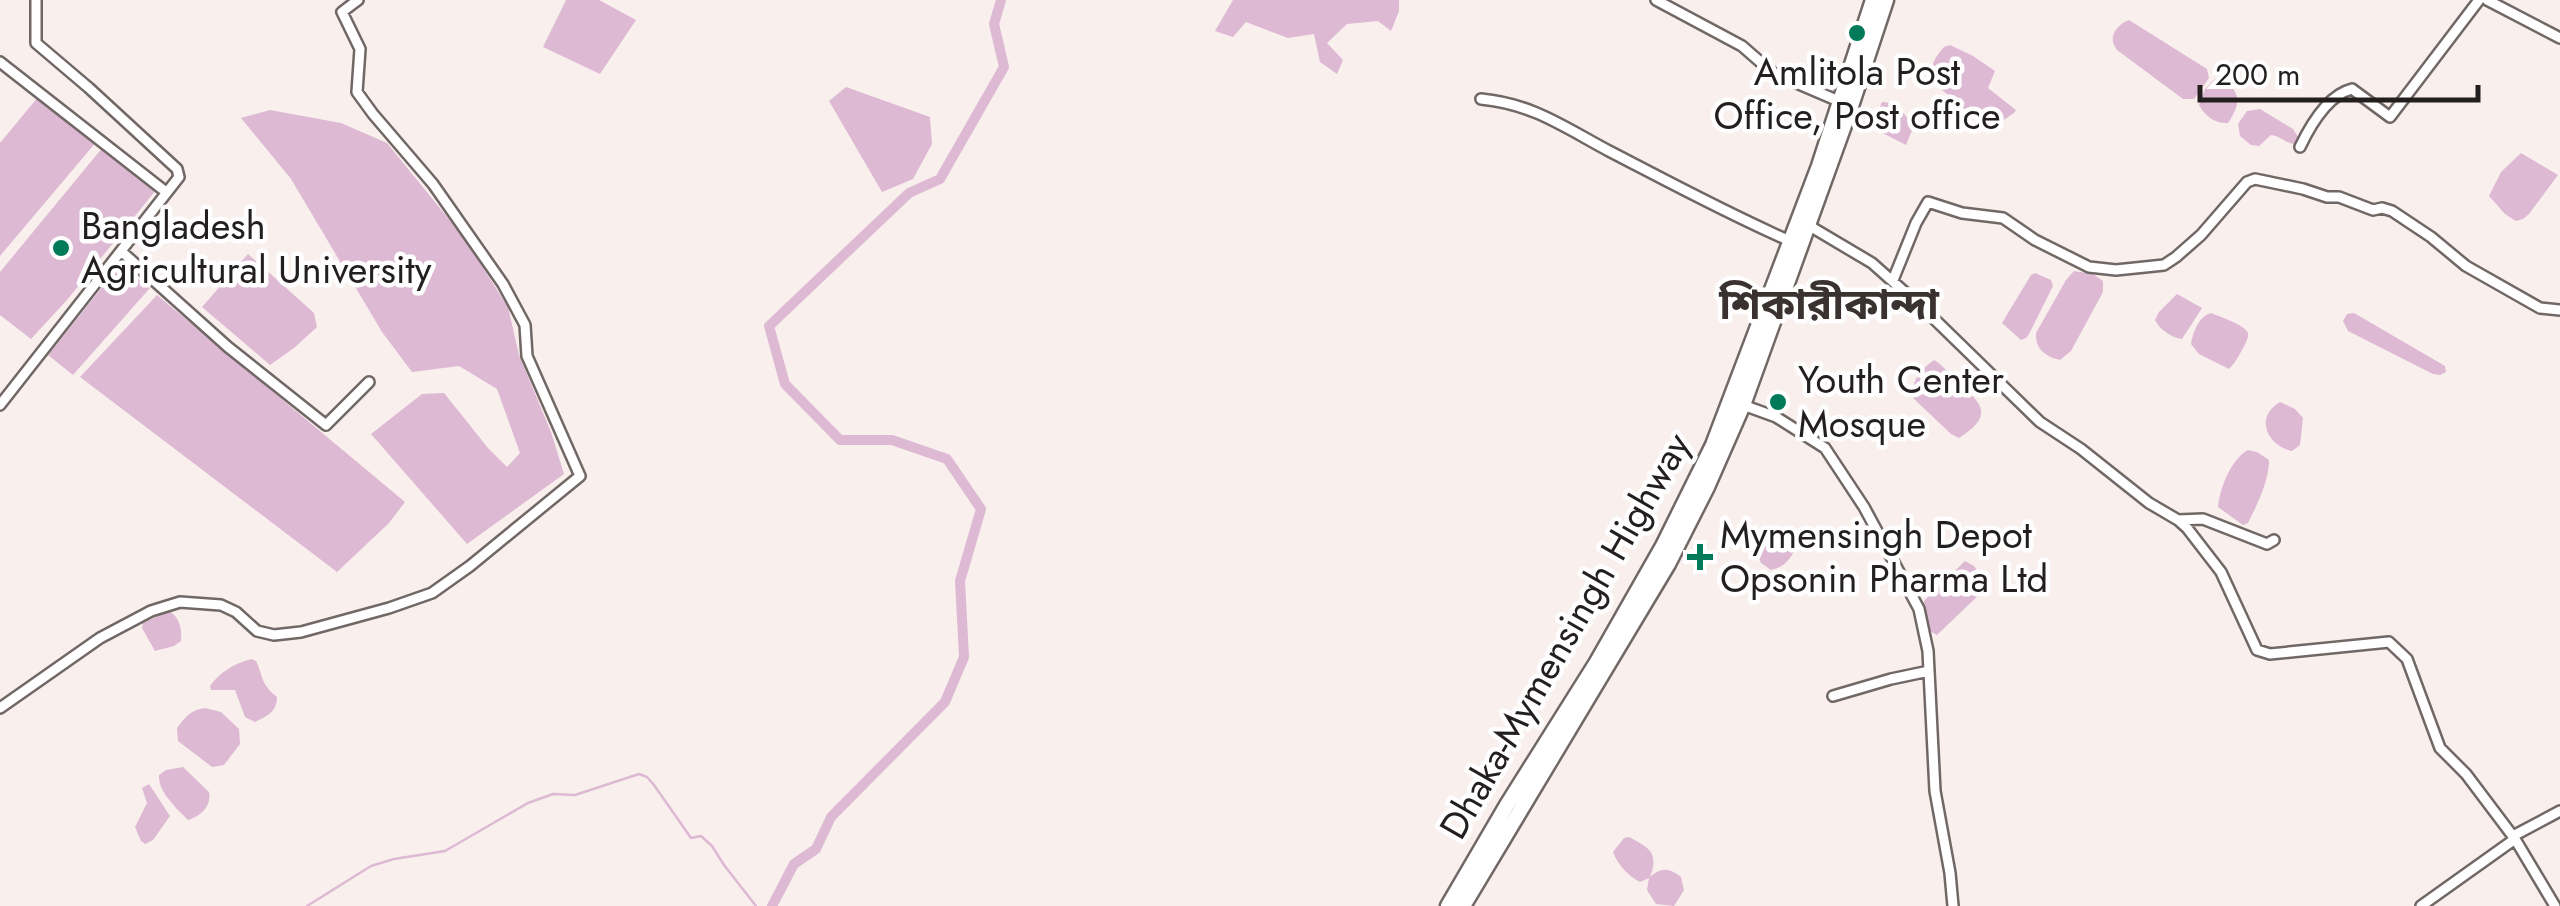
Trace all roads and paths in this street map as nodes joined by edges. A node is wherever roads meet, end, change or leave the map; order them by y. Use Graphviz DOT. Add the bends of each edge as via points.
graph roads {
  1 [pos="36,0"];
  2 [pos="358,0"];
  3 [pos="1656,0"];
  4 [pos="1873,0"];
  5 [pos="1886,0"];
  6 [pos="2479,0"];
  7 [pos="2488,0"];
  8 [pos="2560,38"];
  9 [pos="0,62"];
  10 [pos="1481,99"];
  11 [pos="1844,103"];
  12 [pos="2300,147"];
  13 [pos="166,192"];
  14 [pos="1808,226"];
  15 [pos="1790,241"];
  16 [pos="122,252"];
  17 [pos="1893,280"];
  18 [pos="2560,310"];
  19 [pos="369,382"];
  20 [pos="0,404"];
  21 [pos="1743,406"];
  22 [pos="2178,520"];
  23 [pos="2274,540"];
  24 [pos="1928,671"];
  25 [pos="1833,696"];
  26 [pos="0,708"];
  27 [pos="2560,810"];
  28 [pos="2514,838"];
  29 [pos="1448,906"];
  30 [pos="1463,906"];
  31 [pos="1953,906"];
  32 [pos="2421,906"];
  33 [pos="2555,906"];
  1 -- 13 [label="street" via="36,43 177,169 179,177"];
  2 -- 26 [label="street" via="342,12 360,49 357,92 503,284 525,325 528,356 580,476 432,593 274,635 221,605 180,602 100,638"];
  3 -- 11 [label="street" via="1742,46 1773,74"];
  4 -- 11 [label="highway, Dhaka-Mymensingh Highway"];
  5 -- 11 [label="highway, Dhaka-Mymensingh Highway"];
  6 -- 12 [label="street" via="2390,116 2352,89 2342,92"];
  7 -- 8 [label="street"];
  9 -- 13 [label="street"];
  10 -- 15 [label="street" via="1542,114"];
  11 -- 14 [label="highway, Dhaka-Mymensingh Highway"];
  11 -- 15 [label="highway, Dhaka-Mymensingh Highway"];
  13 -- 16 [label="street"];
  14 -- 17 [label="street"];
  14 -- 21 [label="highway, Dhaka-Mymensingh Highway"];
  15 -- 29 [label="highway, Dhaka-Mymensingh Highway" via="1720,429 1663,546"];
  16 -- 19 [label="street" via="326,425"];
  16 -- 20 [label="street"];
  17 -- 18 [label="street" via="1928,202 2003,218 2089,267 2116,270 2176,258 2255,178 2392,211 2466,266 2540,308"];
  17 -- 22 [label="street" via="2040,422"];
  21 -- 24 [label="street" via="1776,417 1824,448 1919,609"];
  21 -- 30 [label="highway, Dhaka-Mymensingh Highway" via="1668,564"];
  22 -- 23 [label="street" via="2203,519 2267,544"];
  22 -- 28 [label="street" via="2221,572 2256,650 2389,642 2407,659 2440,748"];
  24 -- 25 [label="street"];
  24 -- 31 [label="street" via="1934,791"];
  27 -- 28 [label="street"];
  28 -- 32 [label="street"];
  28 -- 33 [label="street"];
}
